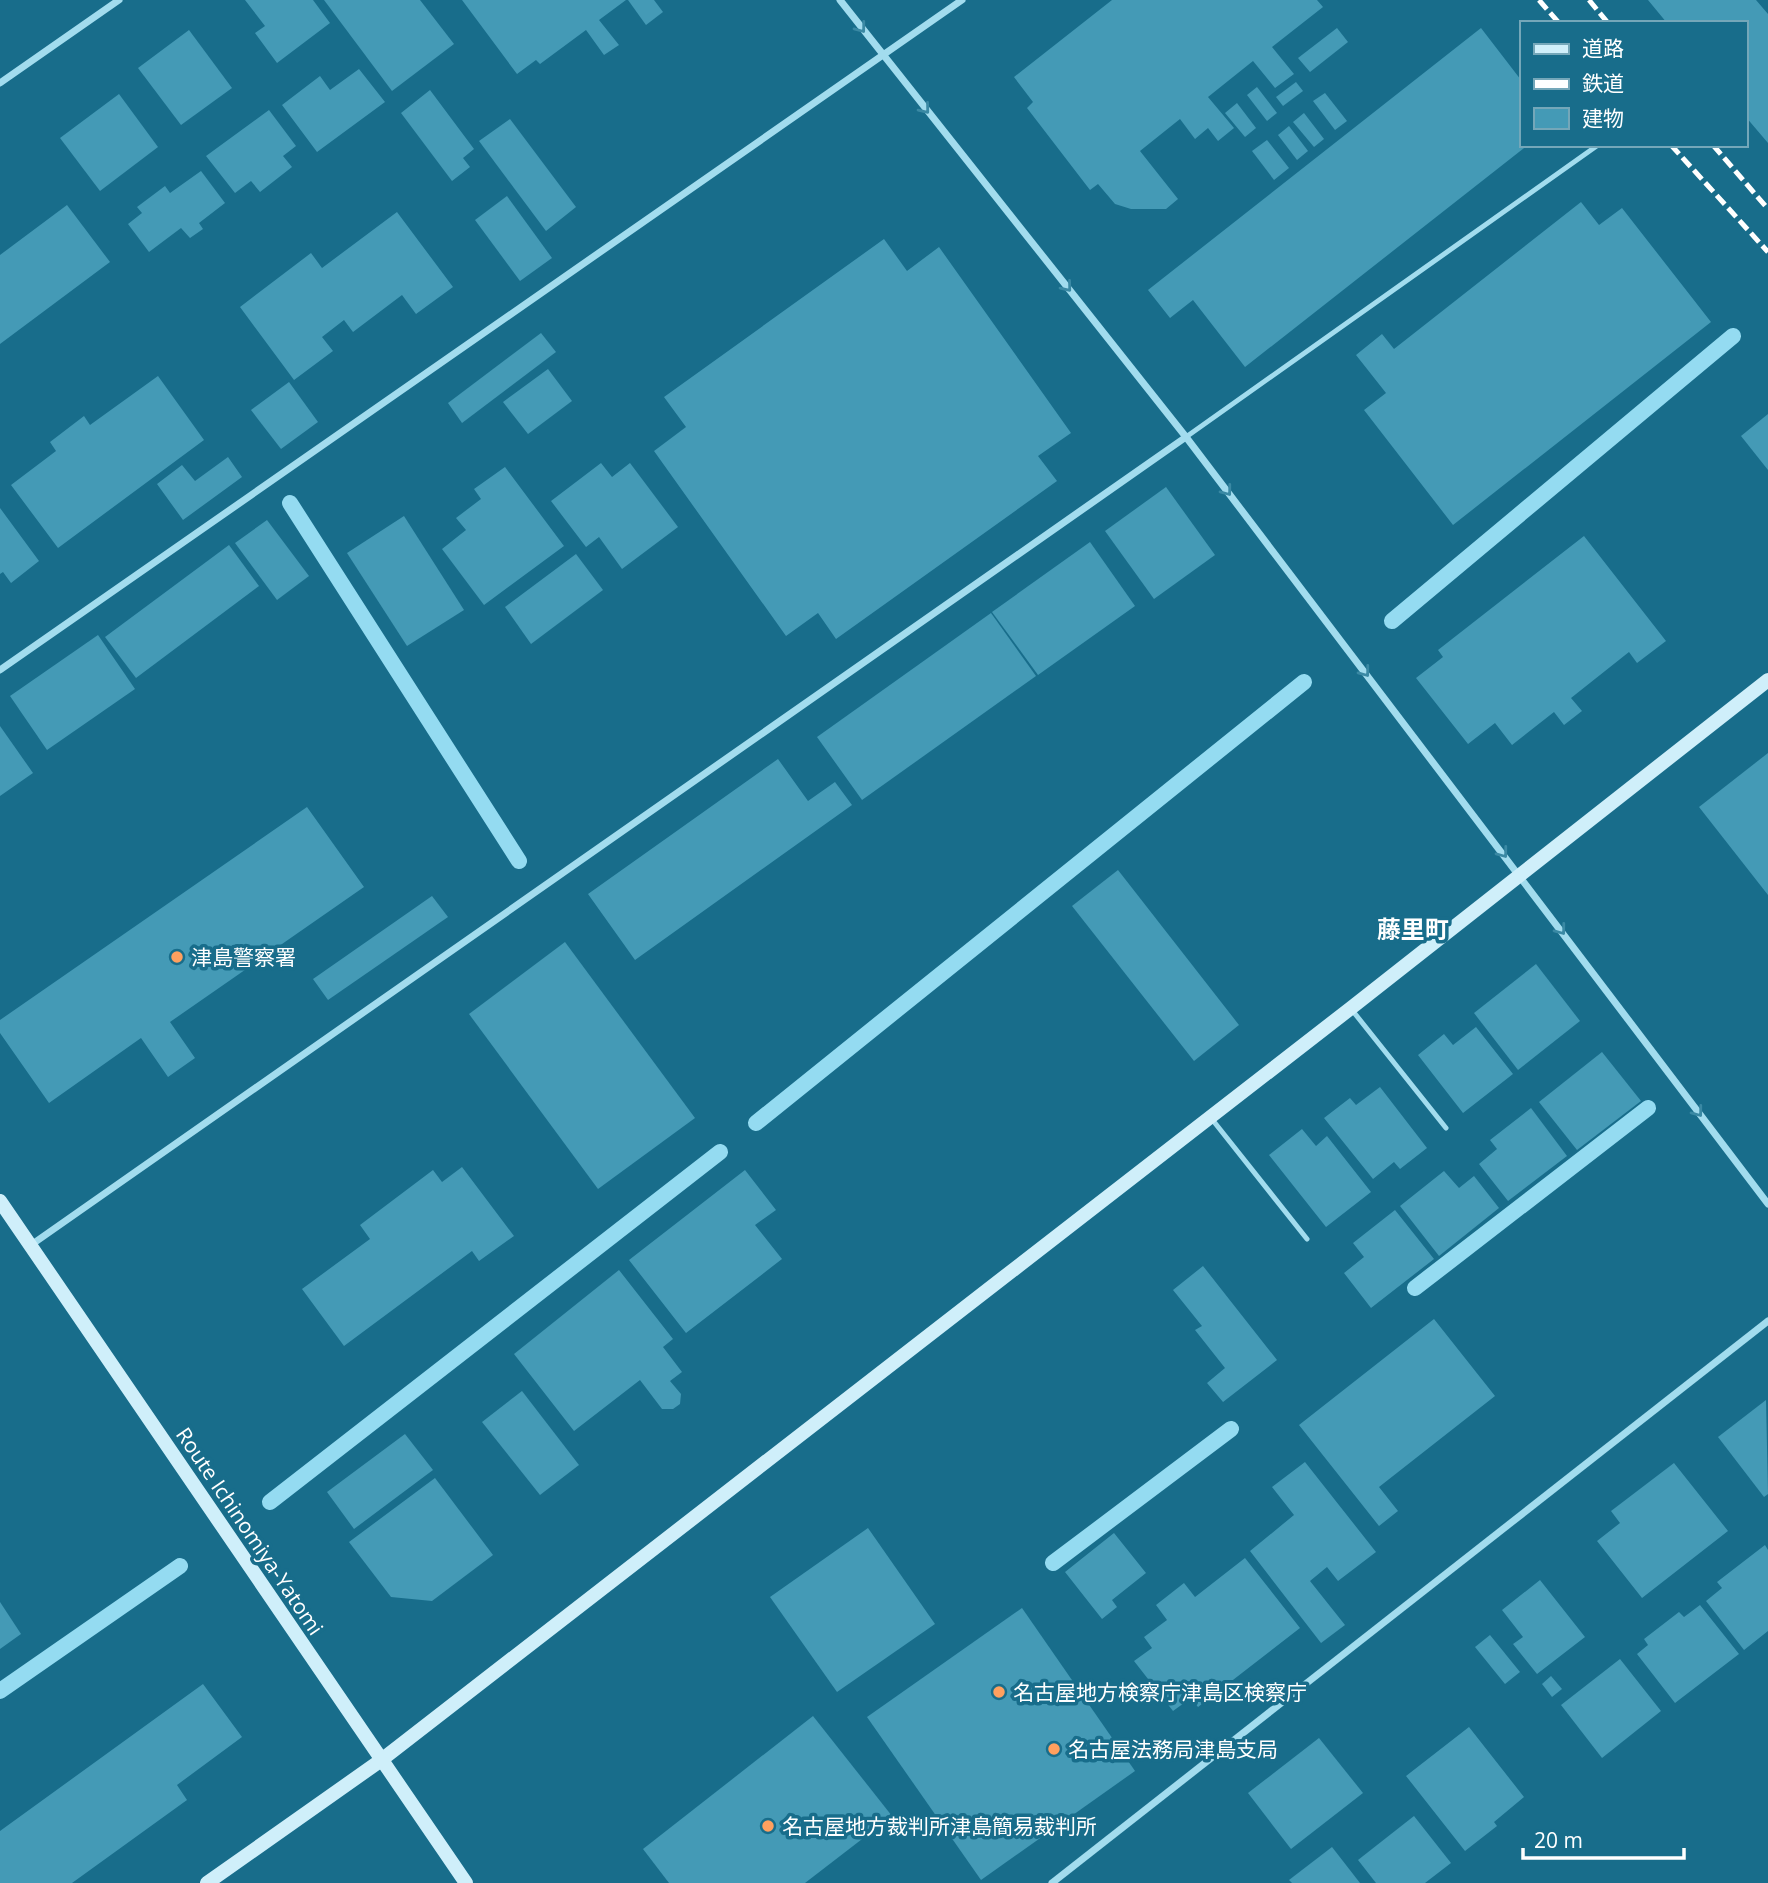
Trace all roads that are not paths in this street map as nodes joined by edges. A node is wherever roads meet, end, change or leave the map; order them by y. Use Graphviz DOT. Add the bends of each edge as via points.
graph roads {
  1 [pos="119,0"];
  2 [pos="840,0"];
  3 [pos="962,0"];
  4 [pos="883,56"];
  5 [pos="0,83"];
  6 [pos="1595,147"];
  7 [pos="1186,437"];
  8 [pos="0,670"];
  9 [pos="1768,680"];
  10 [pos="1520,876"];
  11 [pos="1350,1008"];
  12 [pos="1210,1117"];
  13 [pos="1446,1128"];
  14 [pos="0,1201"];
  15 [pos="1768,1204"];
  16 [pos="1307,1239"];
  17 [pos="31,1245"];
  18 [pos="1768,1321"];
  19 [pos="380,1761"];
  20 [pos="207,1883"];
  21 [pos="466,1883"];
  22 [pos="1052,1883"];
  1 -- 5 [label="street"];
  2 -- 4 [label="street, one-way"];
  3 -- 4 [label="street"];
  4 -- 7 [label="street, one-way"];
  4 -- 8 [label="street"];
  6 -- 7 [label="lane"];
  7 -- 10 [label="street, one-way"];
  7 -- 17 [label="street"];
  9 -- 10 [label="street"];
  10 -- 11 [label="street"];
  10 -- 15 [label="street, one-way"];
  11 -- 12 [label="street"];
  11 -- 13 [label="lane"];
  12 -- 16 [label="lane"];
  12 -- 19 [label="street"];
  14 -- 17 [label="street, Route Ichinomiya-Yatomi"];
  17 -- 19 [label="street, Route Ichinomiya-Yatomi"];
  18 -- 22 [label="street"];
  19 -- 20 [label="street"];
  19 -- 21 [label="street, Route Ichinomiya-Yatomi"];
}
